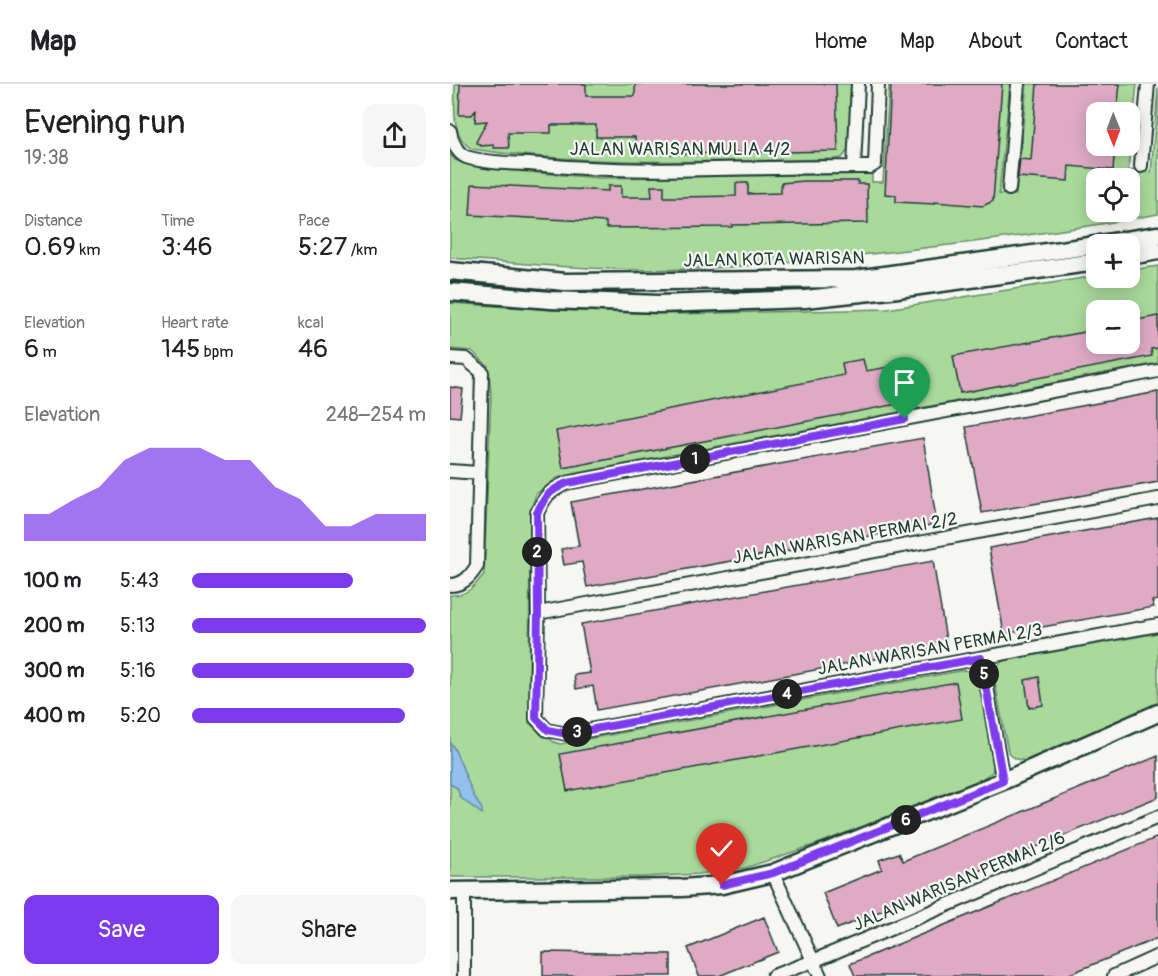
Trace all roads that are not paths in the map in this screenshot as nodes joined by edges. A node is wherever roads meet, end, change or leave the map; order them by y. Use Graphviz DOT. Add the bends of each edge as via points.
graph roads {
  1 [pos="858,84"];
  2 [pos="878,84"];
  3 [pos="1018,84"];
  4 [pos="1148,84"];
  5 [pos="450,131"];
  6 [pos="1141,166"];
  7 [pos="854,167"];
  8 [pos="1009,189"];
  9 [pos="1158,235"];
  10 [pos="1140,238"];
  11 [pos="1086,247"];
  12 [pos="1158,251"];
  13 [pos="1140,254"];
  14 [pos="1086,263"];
  15 [pos="450,271"];
  16 [pos="450,292"];
  17 [pos="450,358"];
  18 [pos="1158,371"];
  19 [pos="450,471"];
  20 [pos="479,473"];
  21 [pos="1158,499"];
  22 [pos="450,585"];
  23 [pos="538,613"];
  24 [pos="1158,625"];
  25 [pos="981,658"];
  26 [pos="1158,713"];
  27 [pos="1003,781"];
  28 [pos="1158,817"];
  29 [pos="773,873"];
  30 [pos="457,891"];
  31 [pos="450,924"];
  32 [pos="464,924"];
  33 [pos="1158,956"];
  34 [pos="813,961"];
  35 [pos="464,976"];
  36 [pos="773,976"];
  37 [pos="820,976"];
  38 [pos="1114,976"];
  1 -- 7 [label="street"];
  2 -- 7 [label="street" via="875,164"];
  3 -- 8 [label="street"];
  4 -- 6 [label="street"];
  5 -- 7 [label="street, JALAN WARISAN MULIA 4/2" via="456,148 464,156 595,170"];
  9 -- 10 [label="street, JALAN KOTA WARISAN"];
  11 -- 15 [label="street, JALAN KOTA WARISAN" via="856,279 565,282"];
  12 -- 13 [label="street"];
  14 -- 16 [label="street, JALAN KOTA WARISAN" via="805,299 659,303"];
  17 -- 20 [label="street" via="466,359 482,372"];
  18 -- 23 [label="street" via="567,483 552,490 537,513"];
  19 -- 20 [label="street"];
  20 -- 22 [label="street" via="477,566 464,582"];
  21 -- 23 [label="street, JALAN WARISAN PERMAI 2/2"];
  23 -- 25 [label="street, JALAN WARISAN PERMAI 2/3" via="536,718 548,730 567,734"];
  24 -- 25 [label="street, JALAN WARISAN PERMAI 2/3"];
  25 -- 27 [label="street"];
  26 -- 27 [label="street"];
  27 -- 29 [label="street"];
  28 -- 34 [label="street, JALAN WARISAN PERMAI 2/6"];
  29 -- 30 [label="street" via="722,885 682,888"];
  29 -- 34 [label="street"];
  30 -- 32 [label="street"];
  31 -- 32 [label="street"];
  32 -- 35 [label="street"];
  33 -- 38 [label="street"];
  34 -- 36 [label="street, JALAN WARISAN PERMAI 2/6"];
  34 -- 37 [label="street"];
}
